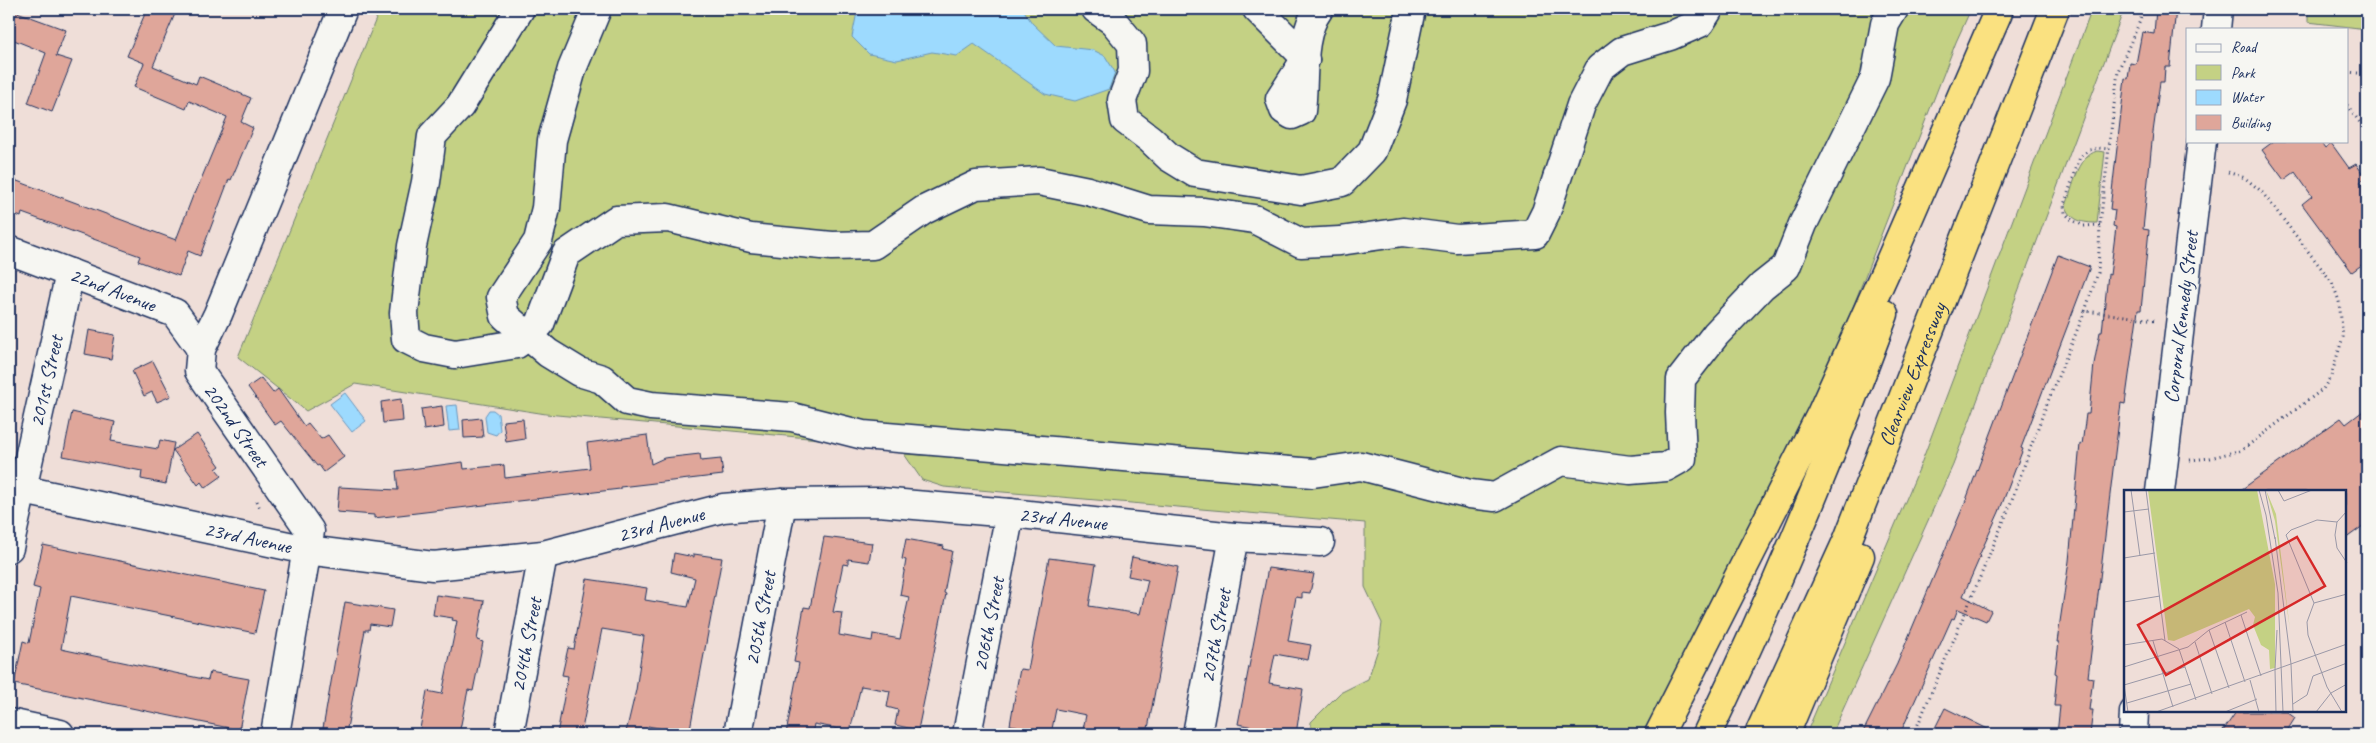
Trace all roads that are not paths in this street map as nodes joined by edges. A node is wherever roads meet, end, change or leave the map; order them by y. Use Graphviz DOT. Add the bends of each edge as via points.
graph roads {
  1 [pos="344,9"];
  2 [pos="520,9"];
  3 [pos="596,9"];
  4 [pos="1096,9"];
  5 [pos="1258,9"];
  6 [pos="1319,9"];
  7 [pos="1411,9"];
  8 [pos="1709,9"];
  9 [pos="1894,9"];
  10 [pos="2055,9"];
  11 [pos="2062,9"];
  12 [pos="2218,9"];
  13 [pos="1998,10"];
  14 [pos="2216,28"];
  15 [pos="2202,142"];
  16 [pos="9,250"];
  17 [pos="70,273"];
  18 [pos="527,335"];
  19 [pos="201,349"];
  20 [pos="15,489"];
  21 [pos="2160,490"];
  22 [pos="782,503"];
  23 [pos="1010,513"];
  24 [pos="1234,536"];
  25 [pos="1320,542"];
  26 [pos="9,548"];
  27 [pos="307,550"];
  28 [pos="543,554"];
  29 [pos="2134,713"];
  30 [pos="9,724"];
  31 [pos="60,734"];
  32 [pos="274,734"];
  33 [pos="509,734"];
  34 [pos="738,734"];
  35 [pos="967,734"];
  36 [pos="1197,734"];
  37 [pos="1659,734"];
  38 [pos="1707,734"];
  39 [pos="1759,734"];
  40 [pos="1785,734"];
  41 [pos="2133,734"];
  1 -- 19 [label="street, 202nd Street"];
  2 -- 18 [label="street" via="460,106 432,136 412,246 404,313 406,339 424,348 455,354 517,344"];
  3 -- 18 [label="street" via="572,69 552,140 546,208 538,241 501,297 505,316"];
  4 -- 7 [label="street" via="1114,21 1132,44 1132,71 1122,100 1125,120 1169,158 1195,173 1301,190 1342,182 1372,151 1392,100"];
  5 -- 6 [label="street" via="1301,52 1304,60 1311,20"];
  8 -- 18 [label="street" via="1700,23 1622,51 1600,68 1581,105 1546,212 1535,234 1456,239 1403,232 1300,243 1254,219 1204,212 1149,210 1039,180 976,185 924,210 872,245 832,246 751,238 668,218 616,220 566,254 540,324"];
  9 -- 18 [label="street" via="1885,24 1875,78 1803,224 1786,267 1762,286 1716,334 1681,378 1682,458 1666,467 1630,470 1561,461 1495,497 1470,494 1361,466 1313,472 864,435 792,417 651,406 627,401 602,379 579,372"];
  10 -- 39 [label="highway, Clearview Expressway" via="1848,539"];
  11 -- 40 [label="highway" via="1910,427 1846,591"];
  12 -- 14 [label="street"];
  13 -- 37 [label="highway" via="1821,414"];
  13 -- 38 [label="highway" via="1850,405 1747,651"];
  15 -- 21 [label="street, Corporal Kennedy Street"];
  16 -- 17 [label="street, 22nd Avenue"];
  17 -- 19 [label="street, 22nd Avenue" via="175,313"];
  17 -- 20 [label="street, 201st Street"];
  19 -- 27 [label="street, 202nd Street" via="199,371 310,531"];
  20 -- 26 [label="street, 201st Street"];
  20 -- 27 [label="street, 23rd Avenue"];
  22 -- 23 [label="street, 23rd Avenue" via="880,502"];
  22 -- 28 [label="street, 23rd Avenue" via="723,508"];
  22 -- 34 [label="street, 205th Street"];
  23 -- 24 [label="street, 23rd Avenue"];
  23 -- 35 [label="street, 206th Street"];
  24 -- 25 [label="street, 23rd Avenue"];
  24 -- 36 [label="street, 207th Street"];
  27 -- 28 [label="street, 23rd Avenue" via="433,566"];
  27 -- 32 [label="street, 202nd Street"];
  28 -- 33 [label="street, 204th Street"];
  29 -- 41 [label="street"];
  30 -- 31 [label="street"];
}
